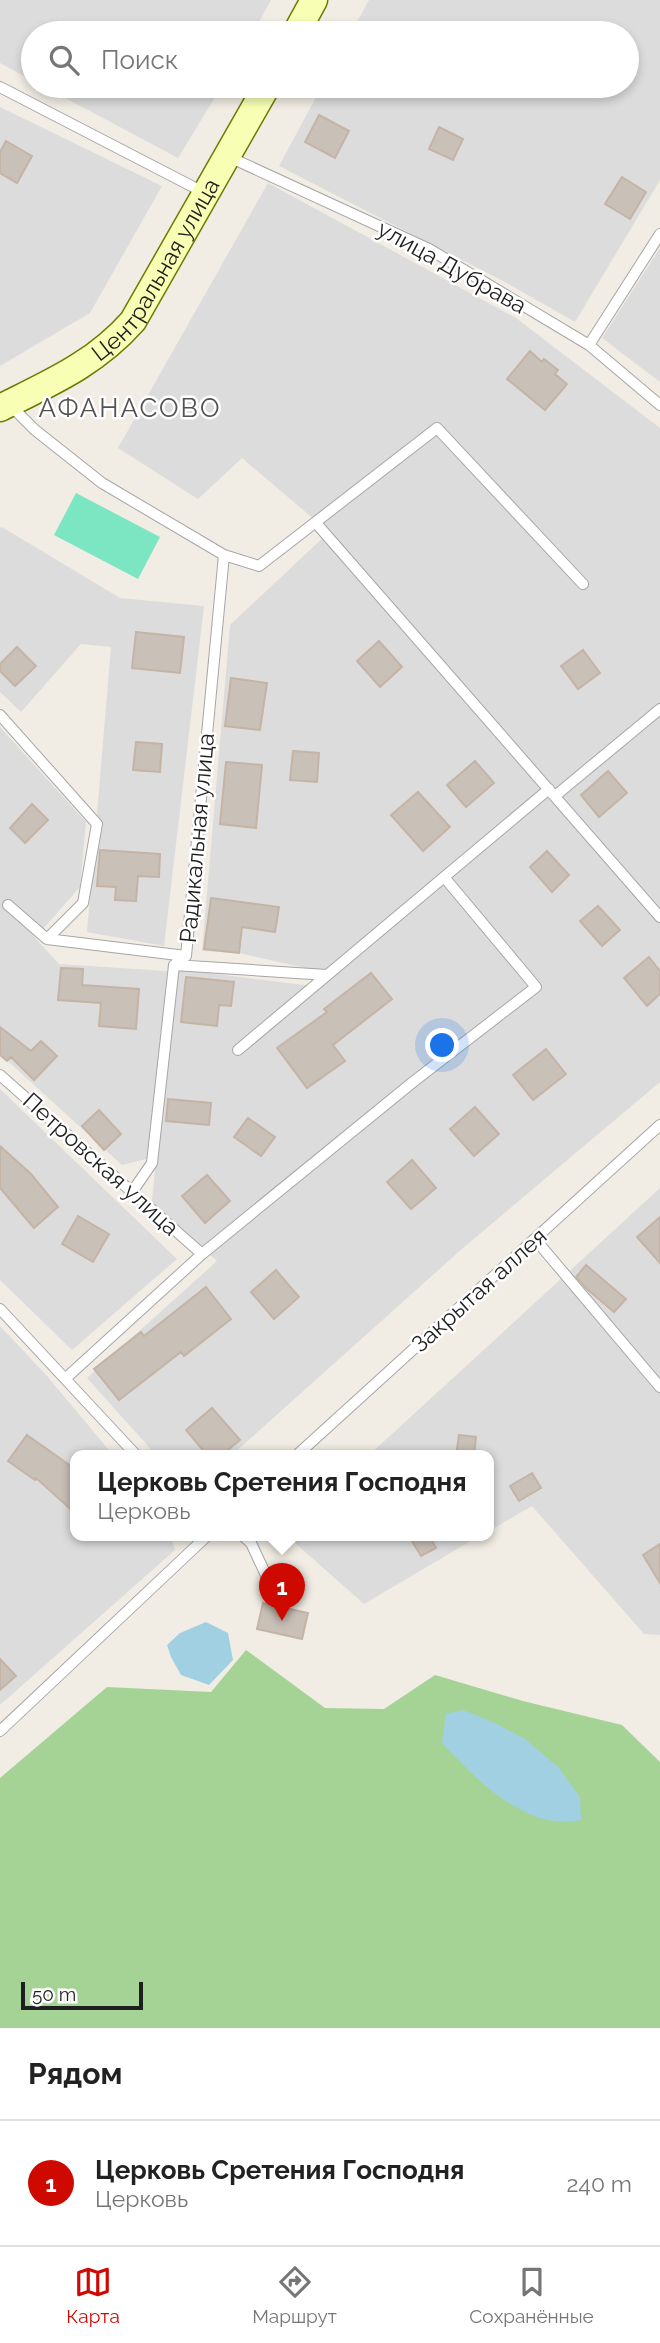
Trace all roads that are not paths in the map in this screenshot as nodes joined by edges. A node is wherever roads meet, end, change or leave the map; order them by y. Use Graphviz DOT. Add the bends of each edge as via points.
graph roads {
  1 [pos="314,0"];
  2 [pos="303,21"];
  3 [pos="0,88"];
  4 [pos="260,98"];
  5 [pos="227,155"];
  6 [pos="206,194"];
  7 [pos="660,234"];
  8 [pos="589,345"];
  9 [pos="660,405"];
  10 [pos="4,406"];
  11 [pos="316,523"];
  12 [pos="224,555"];
  13 [pos="583,584"];
  14 [pos="660,709"];
  15 [pos="0,715"];
  16 [pos="552,793"];
  17 [pos="444,877"];
  18 [pos="8,905"];
  19 [pos="660,917"];
  20 [pos="47,939"];
  21 [pos="186,956"];
  22 [pos="174,965"];
  23 [pos="327,975"];
  24 [pos="238,1050"];
  25 [pos="0,1075"];
  26 [pos="660,1125"];
  27 [pos="132,1192"];
  28 [pos="535,1239"];
  29 [pos="202,1254"];
  30 [pos="0,1309"];
  31 [pos="66,1378"];
  32 [pos="660,1387"];
  33 [pos="131,1450"];
  34 [pos="303,1450"];
  35 [pos="202,1541"];
  36 [pos="249,1541"];
  37 [pos="272,1588"];
  38 [pos="0,1731"];
  1 -- 2 [label="street"];
  3 -- 6 [label="lane"];
  4 -- 5 [label="street, Центральная улица"];
  5 -- 6 [label="street, Центральная улица"];
  5 -- 8 [label="lane, улица Дубрава" via="429,249"];
  6 -- 10 [label="street, Центральная улица" via="147,299 116,341"];
  7 -- 8 [label="lane"];
  8 -- 9 [label="lane, улица Дубрава"];
  10 -- 12 [label="lane" via="102,483"];
  11 -- 12 [label="lane" via="260,566"];
  11 -- 13 [label="lane" via="437,428"];
  11 -- 16 [label="lane"];
  12 -- 21 [label="lane, Радикальная улица"];
  14 -- 16 [label="lane"];
  15 -- 20 [label="lane" via="97,824 83,903"];
  16 -- 17 [label="lane"];
  16 -- 19 [label="lane"];
  17 -- 23 [label="lane"];
  17 -- 29 [label="lane" via="536,987"];
  18 -- 20 [label="lane"];
  20 -- 21 [label="lane"];
  21 -- 22 [label="lane, Радикальная улица"];
  22 -- 23 [label="lane"];
  22 -- 27 [label="lane, Радикальная улица" via="152,1163"];
  23 -- 24 [label="lane"];
  25 -- 27 [label="lane, Петровская улица"];
  26 -- 28 [label="lane, Закрытая аллея"];
  27 -- 29 [label="lane, Петровская улица"];
  28 -- 32 [label="lane"];
  28 -- 34 [label="lane, Закрытая аллея"];
  29 -- 31 [label="lane"];
  30 -- 31 [label="lane"];
  31 -- 33 [label="lane"];
  35 -- 38 [label="lane"];
  36 -- 37 [label="lane"];
}
